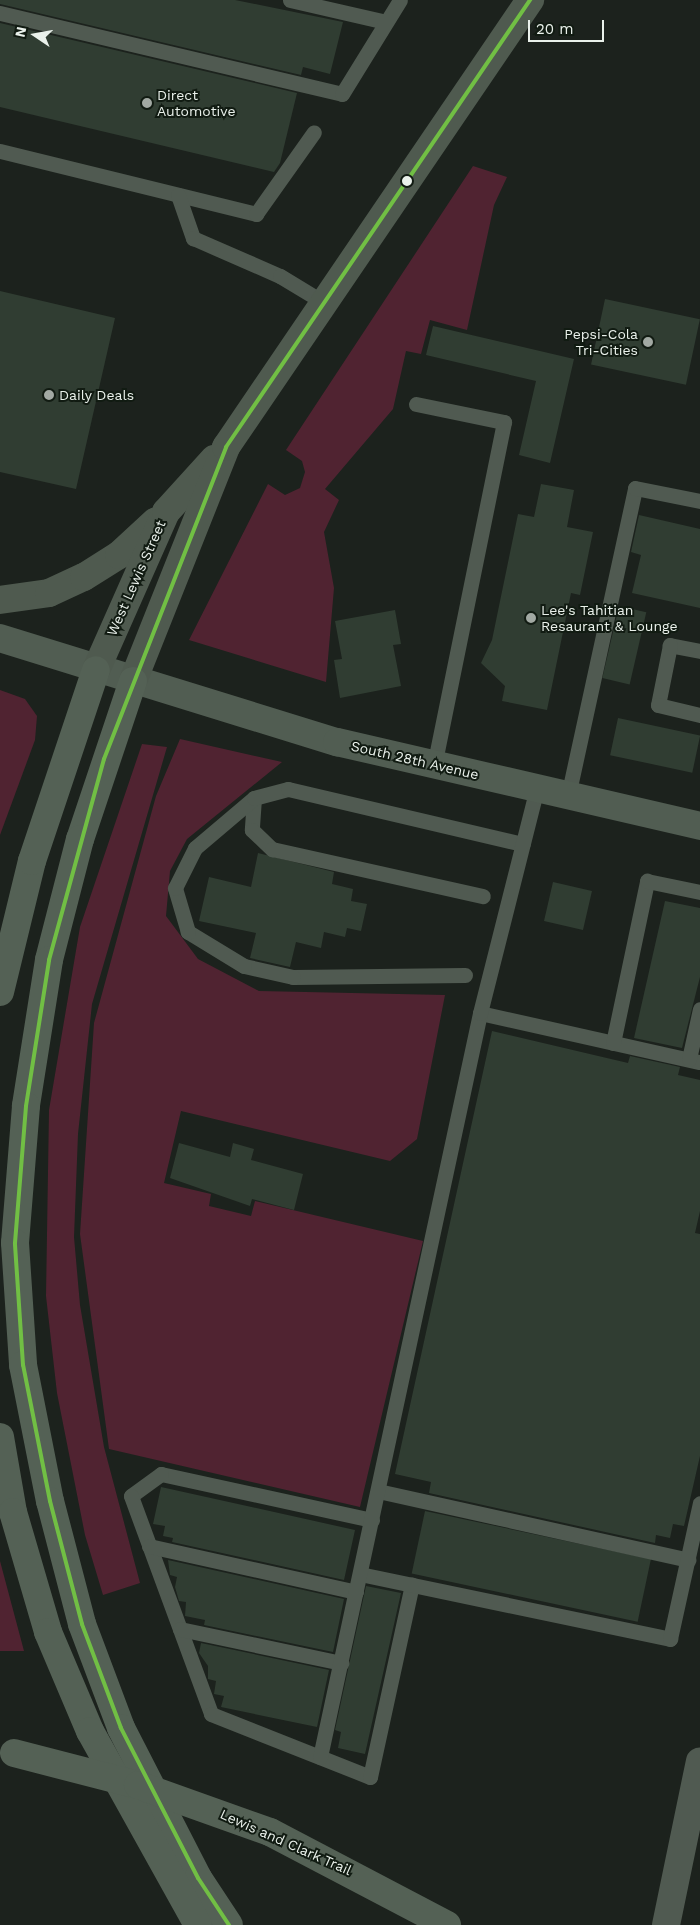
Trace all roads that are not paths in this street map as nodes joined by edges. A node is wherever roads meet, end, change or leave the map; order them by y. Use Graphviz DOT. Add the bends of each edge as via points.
graph roads {
  1 [pos="290,0"];
  2 [pos="400,0"];
  3 [pos="530,0"];
  4 [pos="0,13"];
  5 [pos="386,22"];
  6 [pos="314,132"];
  7 [pos="0,151"];
  8 [pos="178,194"];
  9 [pos="323,302"];
  10 [pos="416,404"];
  11 [pos="226,447"];
  12 [pos="700,502"];
  13 [pos="166,512"];
  14 [pos="0,600"];
  15 [pos="0,638"];
  16 [pos="700,651"];
  17 [pos="96,670"];
  18 [pos="133,681"];
  19 [pos="700,715"];
  20 [pos="434,765"];
  21 [pos="537,788"];
  22 [pos="568,796"];
  23 [pos="254,798"];
  24 [pos="700,826"];
  25 [pos="523,844"];
  26 [pos="700,892"];
  27 [pos="484,896"];
  28 [pos="465,975"];
  29 [pos="0,992"];
  30 [pos="700,1009"];
  31 [pos="480,1013"];
  32 [pos="613,1043"];
  33 [pos="694,1061"];
  34 [pos="0,1437"];
  35 [pos="378,1491"];
  36 [pos="700,1503"];
  37 [pos="372,1520"];
  38 [pos="149,1546"];
  39 [pos="688,1560"];
  40 [pos="360,1574"];
  41 [pos="412,1585"];
  42 [pos="356,1592"];
  43 [pos="180,1629"];
  44 [pos="341,1663"];
  45 [pos="7,1751"];
  46 [pos="320,1757"];
  47 [pos="700,1761"];
  48 [pos="694,1814"];
  49 [pos="198,1925"];
  50 [pos="229,1925"];
  51 [pos="448,1925"];
  52 [pos="666,1925"];
  1 -- 5 [label="lane"];
  2 -- 5 [label="lane"];
  3 -- 9 [label="main road, West Lewis Street"];
  4 -- 5 [label="lane" via="342,94"];
  6 -- 8 [label="lane" via="256,214"];
  7 -- 8 [label="lane"];
  8 -- 9 [label="lane" via="194,238 280,276"];
  9 -- 11 [label="main road, West Lewis Street"];
  10 -- 20 [label="lane" via="504,422"];
  11 -- 13 [label="main road, West Lewis Street"];
  11 -- 18 [label="main road, West Lewis Street"];
  12 -- 22 [label="lane" via="635,488"];
  13 -- 14 [label="main road" via="119,556 84,577 49,593"];
  13 -- 17 [label="main road, West Lewis Street"];
  15 -- 17 [label="main road, South 28th Avenue"];
  16 -- 19 [label="lane" via="670,645 658,705"];
  17 -- 18 [label="main road, South 28th Avenue"];
  17 -- 29 [label="highway" via="32,862"];
  18 -- 20 [label="main road, South 28th Avenue" via="266,723"];
  18 -- 50 [label="highway" via="80,839 49,960 26,1106 15,1243 23,1365 50,1501 82,1624 122,1728 198,1878"];
  20 -- 21 [label="main road, South 28th Avenue"];
  21 -- 22 [label="main road, South 28th Avenue"];
  21 -- 25 [label="lane"];
  22 -- 24 [label="main road, South 28th Avenue"];
  23 -- 25 [label="lane" via="288,789"];
  23 -- 27 [label="lane" via="252,830 272,849"];
  23 -- 28 [label="lane" via="195,848 176,888 188,932 244,966 293,977"];
  25 -- 31 [label="lane"];
  26 -- 32 [label="lane" via="647,881"];
  30 -- 33 [label="lane"];
  31 -- 32 [label="lane"];
  31 -- 35 [label="lane"];
  32 -- 33 [label="lane"];
  34 -- 49 [label="highway" via="13,1512 48,1632 90,1731"];
  35 -- 37 [label="lane"];
  35 -- 39 [label="lane"];
  36 -- 39 [label="lane"];
  37 -- 38 [label="lane" via="161,1474 131,1496"];
  37 -- 40 [label="lane"];
  38 -- 42 [label="lane"];
  38 -- 43 [label="lane"];
  39 -- 41 [label="lane" via="670,1639"];
  40 -- 41 [label="lane"];
  40 -- 42 [label="lane"];
  41 -- 46 [label="lane" via="370,1777"];
  42 -- 44 [label="lane"];
  43 -- 44 [label="lane"];
  43 -- 46 [label="lane" via="211,1714"];
  44 -- 46 [label="lane"];
  45 -- 51 [label="highway, Lewis and Clark Trail, bridge" via="138,1785 270,1832"];
  47 -- 48 [label="street"];
  48 -- 52 [label="street"];
}
